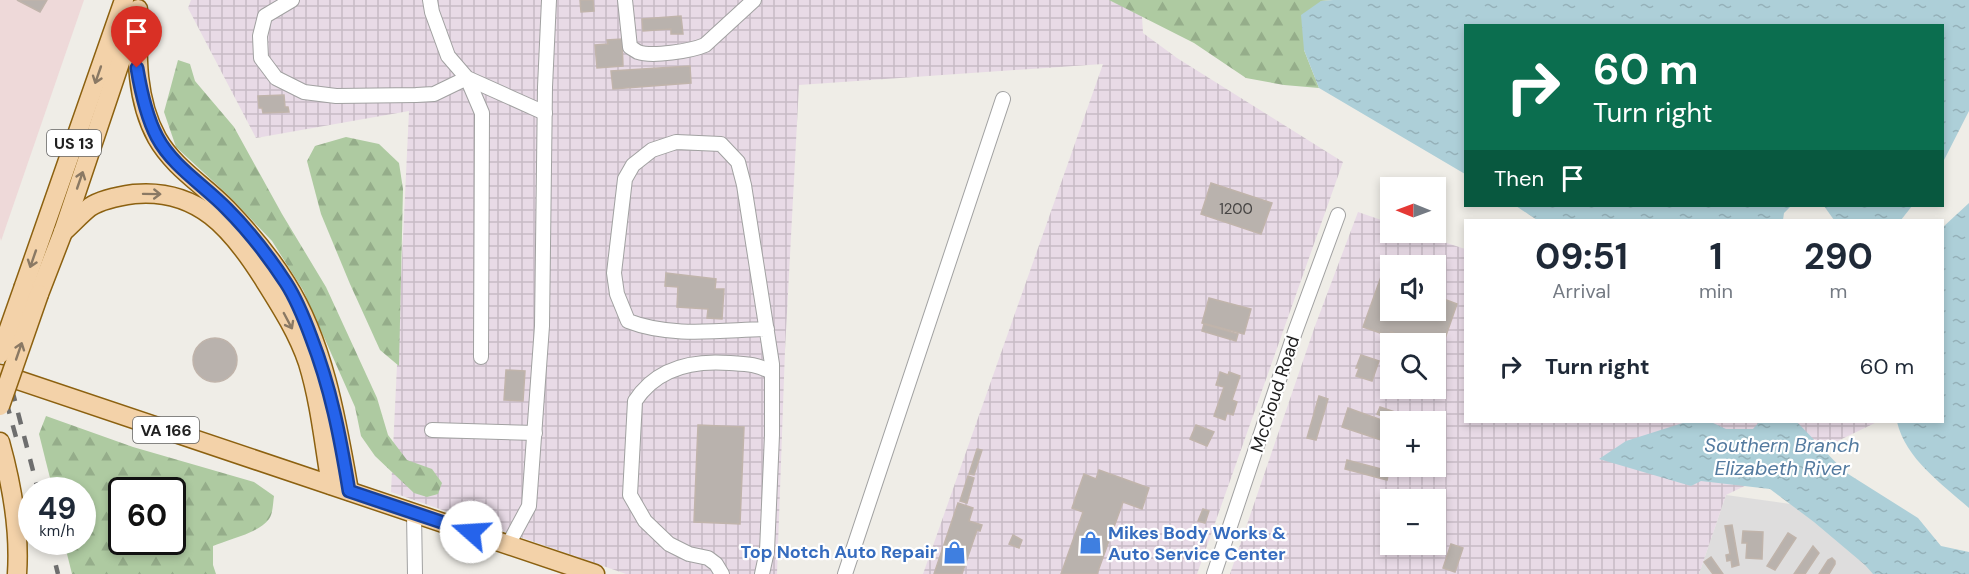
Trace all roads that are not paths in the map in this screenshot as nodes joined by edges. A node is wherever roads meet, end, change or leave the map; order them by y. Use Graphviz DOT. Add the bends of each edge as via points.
graph roads {
  1 [pos="292,0"];
  2 [pos="430,0"];
  3 [pos="549,0"];
  4 [pos="625,0"];
  5 [pos="754,0"];
  6 [pos="134,3"];
  7 [pos="467,78"];
  8 [pos="1003,99"];
  9 [pos="545,112"];
  10 [pos="1338,215"];
  11 [pos="63,232"];
  12 [pos="31,290"];
  13 [pos="767,329"];
  14 [pos="0,354"];
  15 [pos="481,357"];
  16 [pos="771,372"];
  17 [pos="0,374"];
  18 [pos="0,406"];
  19 [pos="432,430"];
  20 [pos="535,433"];
  21 [pos="0,443"];
  22 [pos="340,488"];
  23 [pos="414,513"];
  24 [pos="508,545"];
  25 [pos="17,574"];
  26 [pos="415,574"];
  27 [pos="595,574"];
  28 [pos="722,574"];
  29 [pos="762,574"];
  30 [pos="845,574"];
  31 [pos="1214,574"];
  1 -- 7 [label="street" via="265,16 260,36 261,58 276,78 304,92 336,96 434,94"];
  2 -- 7 [label="street" via="448,56"];
  3 -- 9 [label="street"];
  4 -- 5 [label="street" via="630,47 650,54 705,45"];
  11 -- 6 [label="main road, US 13, one-way"];
  6 -- 12 [label="main road, US 13, one-way"];
  6 -- 22 [label="main road" via="137,68 157,138 172,159 226,208 265,252 302,313 337,419"];
  7 -- 9 [label="street"];
  7 -- 15 [label="street" via="482,113"];
  8 -- 30 [label="street"];
  9 -- 20 [label="street" via="542,326"];
  10 -- 31 [label="street, McCloud Road"];
  11 -- 12 [label="main road, US 13"];
  11 -- 22 [label="main road, one-way" via="91,207 121,196 151,192 179,197 214,217 259,270 296,334 307,361"];
  12 -- 14 [label="main road, US 13, bridge"];
  18 -- 12 [label="main road, US 13, one-way, bridge"];
  13 -- 13 [label="street" via="738,162 721,144 676,142 652,150 633,165 625,179 621,203 614,273 628,321 684,332"];
  13 -- 16 [label="street"];
  16 -- 28 [label="street" via="759,365 689,364 661,375 643,388 635,401 630,495 645,521 669,544 708,558"];
  16 -- 29 [label="street" via="767,551"];
  17 -- 22 [label="main road, VA 166"];
  19 -- 20 [label="street"];
  20 -- 24 [label="street" via="529,506"];
  21 -- 25 [label="main road" via="13,498"];
  22 -- 23 [label="main road, VA 166"];
  23 -- 24 [label="main road, VA 166"];
  23 -- 26 [label="street"];
  24 -- 27 [label="main road, VA 166"];
}
